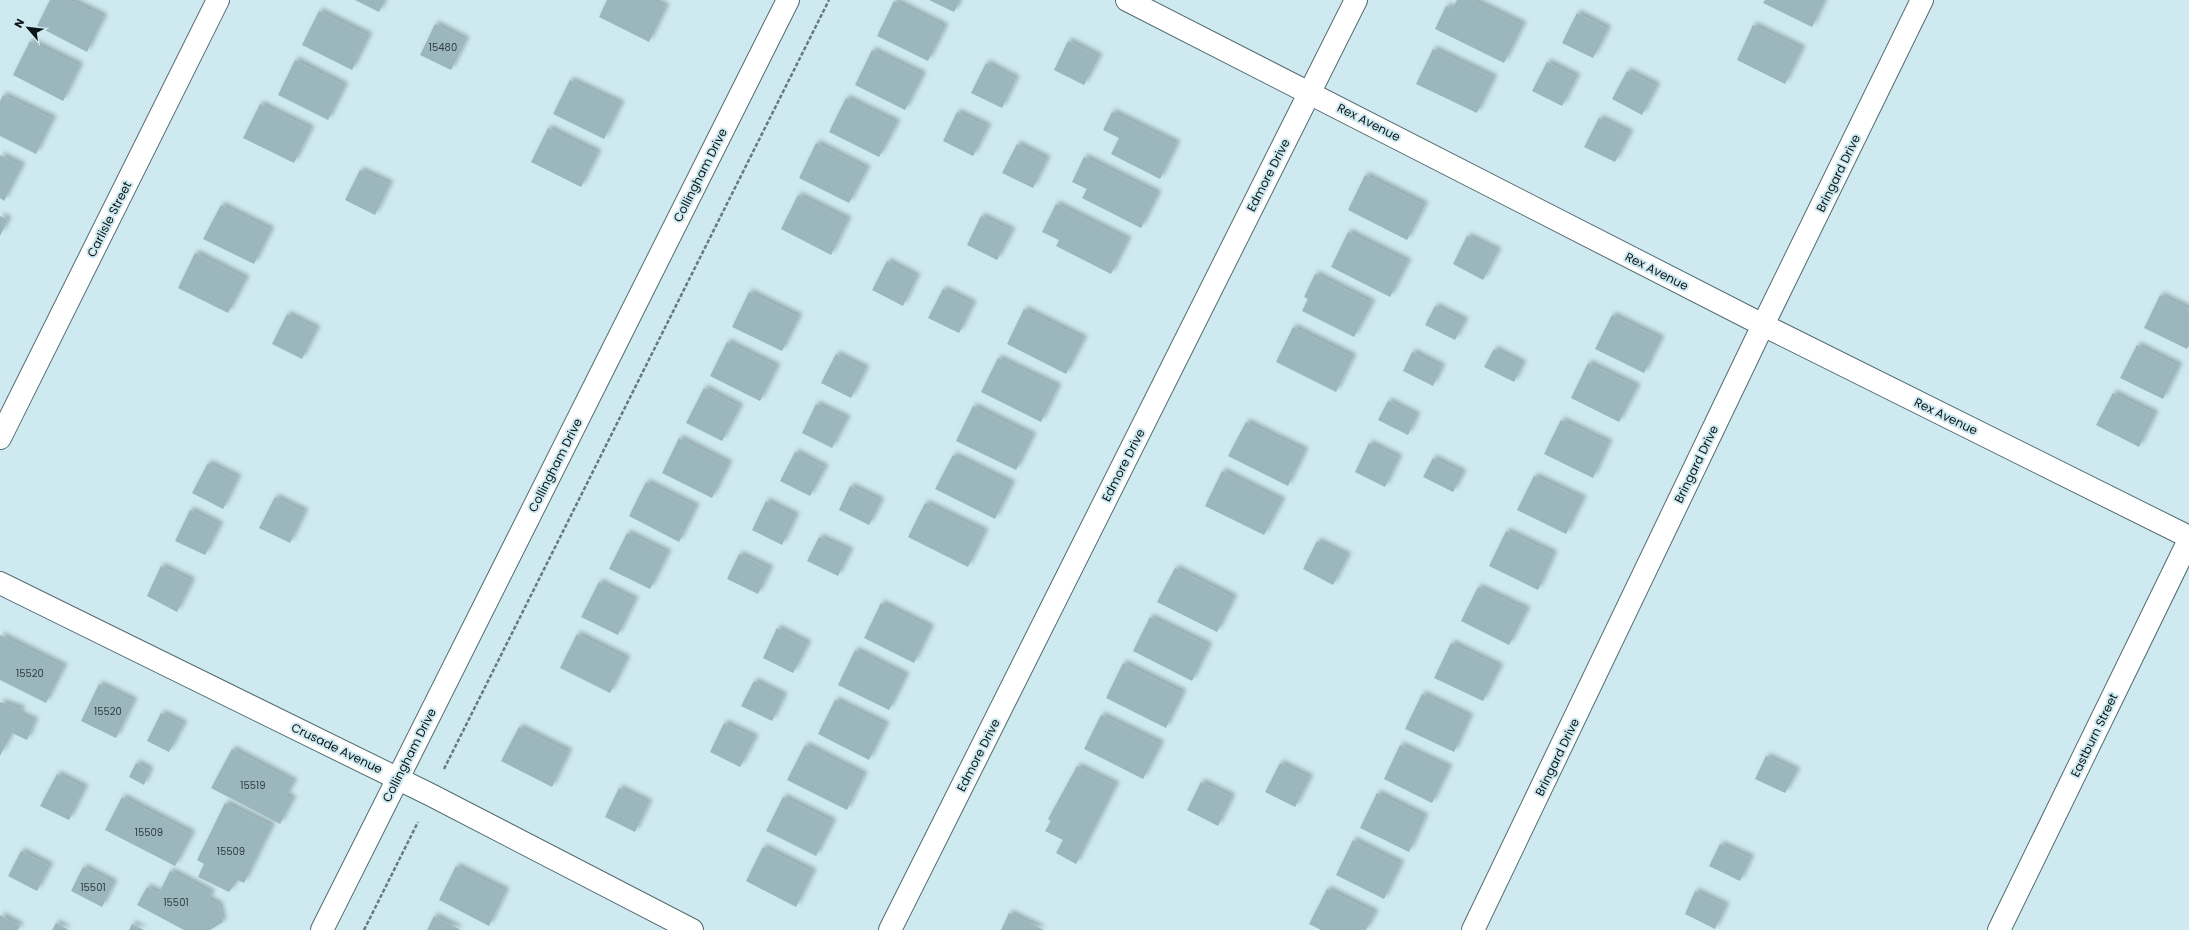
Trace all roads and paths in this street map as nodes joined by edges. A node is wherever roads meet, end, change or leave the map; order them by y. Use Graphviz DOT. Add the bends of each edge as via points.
graph roads {
  1 [pos="218,0"];
  2 [pos="788,0"];
  3 [pos="828,0"];
  4 [pos="1127,0"];
  5 [pos="1356,0"];
  6 [pos="1922,0"];
  7 [pos="1310,92"];
  8 [pos="1763,325"];
  9 [pos="0,438"];
  10 [pos="2189,538"];
  11 [pos="0,583"];
  12 [pos="397,778"];
  13 [pos="431,795"];
  14 [pos="322,930"];
  15 [pos="364,930"];
  16 [pos="692,930"];
  17 [pos="890,930"];
  18 [pos="1473,930"];
  19 [pos="1999,930"];
  1 -- 9 [label="street, Carlisle Street"];
  2 -- 12 [label="street, Collingham Drive"];
  3 -- 13 [label="path"];
  4 -- 7 [label="street, Rex Avenue"];
  5 -- 7 [label="street, Edmore Drive"];
  6 -- 8 [label="street, Bringard Drive"];
  7 -- 8 [label="street, Rex Avenue"];
  7 -- 17 [label="street, Edmore Drive"];
  8 -- 10 [label="street, Rex Avenue"];
  8 -- 18 [label="street, Bringard Drive"];
  10 -- 19 [label="street, Eastburn Street"];
  11 -- 12 [label="street, Crusade Avenue"];
  12 -- 13 [label="street, Crusade Avenue"];
  12 -- 14 [label="street, Collingham Drive"];
  13 -- 15 [label="path"];
  13 -- 16 [label="street, Crusade Avenue"];
}
